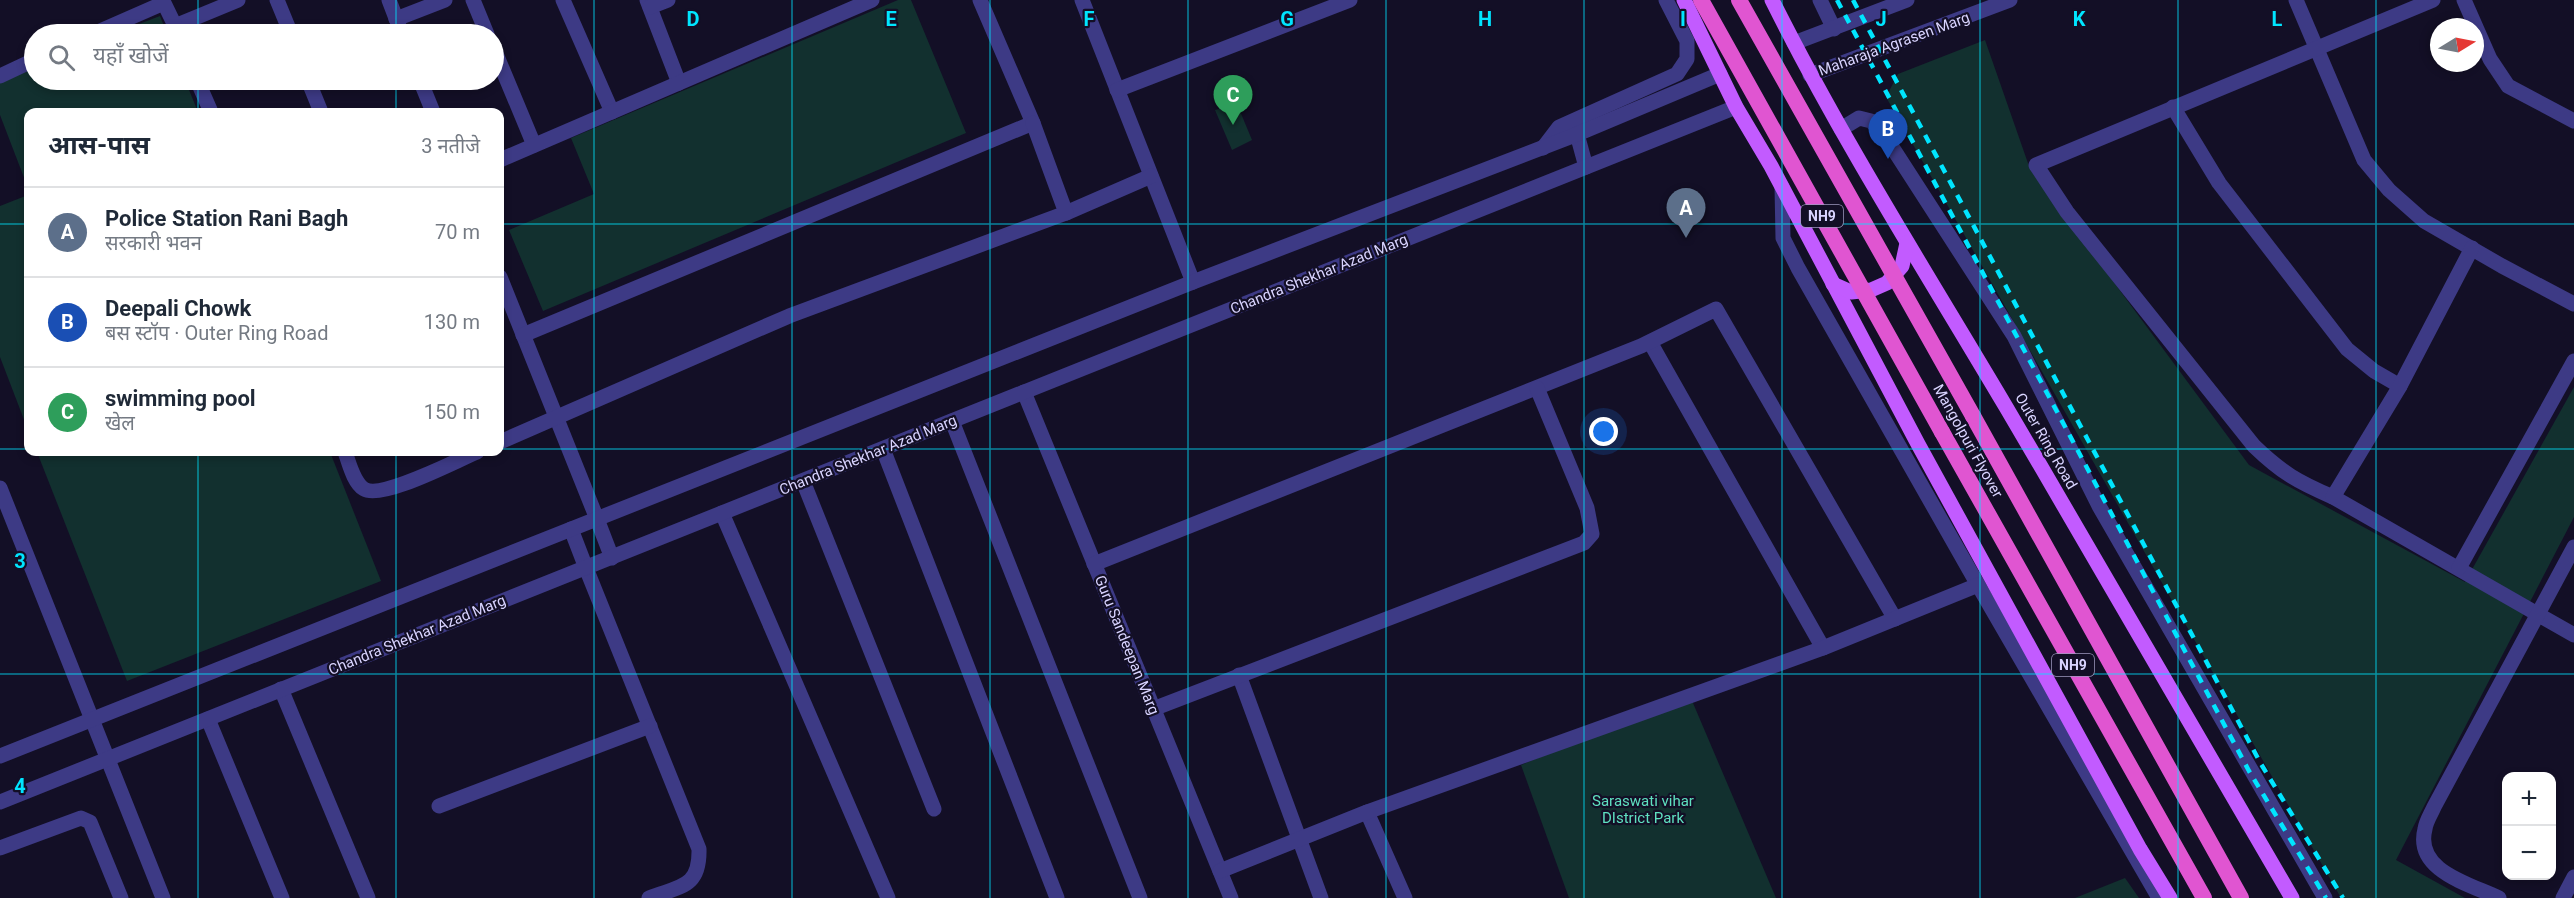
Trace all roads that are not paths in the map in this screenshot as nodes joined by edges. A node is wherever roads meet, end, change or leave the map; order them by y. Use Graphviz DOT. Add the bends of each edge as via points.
graph roads {
  1 [pos="238,0"];
  2 [pos="277,0"];
  3 [pos="388,0"];
  4 [pos="445,0"];
  5 [pos="473,0"];
  6 [pos="563,0"];
  7 [pos="668,0"];
  8 [pos="872,0"];
  9 [pos="980,0"];
  10 [pos="1082,0"];
  11 [pos="1350,0"];
  12 [pos="1666,0"];
  13 [pos="1684,0"];
  14 [pos="1701,0"];
  15 [pos="1739,0"];
  16 [pos="1772,0"];
  17 [pos="1820,0"];
  18 [pos="1907,0"];
  19 [pos="2010,0"];
  20 [pos="2296,0"];
  21 [pos="2433,0"];
  22 [pos="2464,0"];
  23 [pos="649,4"];
  24 [pos="396,19"];
  25 [pos="116,24"];
  26 [pos="174,24"];
  27 [pos="189,24"];
  28 [pos="287,24"];
  29 [pos="398,24"];
  30 [pos="483,24"];
  31 [pos="1834,29"];
  32 [pos="1794,43"];
  33 [pos="2316,48"];
  34 [pos="24,64"];
  35 [pos="504,73"];
  36 [pos="1720,74"];
  37 [pos="0,75"];
  38 [pos="1810,75"];
  39 [pos="679,83"];
  40 [pos="201,90"];
  41 [pos="312,90"];
  42 [pos="424,90"];
  43 [pos="1117,90"];
  44 [pos="1736,107"];
  45 [pos="2173,107"];
  46 [pos="209,108"];
  47 [pos="319,108"];
  48 [pos="431,108"];
  49 [pos="612,112"];
  50 [pos="2574,121"];
  51 [pos="1033,123"];
  52 [pos="1841,129"];
  53 [pos="1577,134"];
  54 [pos="534,145"];
  55 [pos="1543,148"];
  56 [pos="504,158"];
  57 [pos="1586,167"];
  58 [pos="1151,176"];
  59 [pos="1782,187"];
  60 [pos="1066,213"];
  61 [pos="1907,243"];
  62 [pos="2472,248"];
  63 [pos="1193,282"];
  64 [pos="1833,285"];
  65 [pos="504,287"];
  66 [pos="2574,304"];
  67 [pos="523,335"];
  68 [pos="1650,342"];
  69 [pos="2574,361"];
  70 [pos="2400,386"];
  71 [pos="1537,388"];
  72 [pos="1024,392"];
  73 [pos="557,417"];
  74 [pos="952,421"];
  75 [pos="504,440"];
  76 [pos="883,449"];
  77 [pos="347,456"];
  78 [pos="455,456"];
  79 [pos="802,481"];
  80 [pos="0,488"];
  81 [pos="2333,497"];
  82 [pos="722,513"];
  83 [pos="597,519"];
  84 [pos="571,529"];
  85 [pos="2574,547"];
  86 [pos="612,558"];
  87 [pos="1094,564"];
  88 [pos="586,568"];
  89 [pos="2459,568"];
  90 [pos="1978,585"];
  91 [pos="2538,615"];
  92 [pos="1895,619"];
  93 [pos="2574,634"];
  94 [pos="1823,648"];
  95 [pos="1239,675"];
  96 [pos="281,689"];
  97 [pos="1153,709"];
  98 [pos="92,719"];
  99 [pos="208,719"];
  100 [pos="650,726"];
  101 [pos="0,756"];
  102 [pos="108,759"];
  103 [pos="0,802"];
  104 [pos="439,806"];
  105 [pos="934,809"];
  106 [pos="1367,812"];
  107 [pos="1299,842"];
  108 [pos="0,848"];
  109 [pos="1220,871"];
  110 [pos="2574,877"];
  111 [pos="121,898"];
  112 [pos="163,898"];
  113 [pos="282,898"];
  114 [pos="368,898"];
  115 [pos="649,898"];
  116 [pos="888,898"];
  117 [pos="1057,898"];
  118 [pos="1140,898"];
  119 [pos="1231,898"];
  120 [pos="1321,898"];
  121 [pos="1405,898"];
  122 [pos="2159,898"];
  123 [pos="2170,898"];
  124 [pos="2204,898"];
  125 [pos="2241,898"];
  126 [pos="2292,898"];
  127 [pos="2325,898"];
  128 [pos="2499,898"];
  129 [pos="2564,898"];
  1 -- 27 [label="street"];
  2 -- 28 [label="street"];
  3 -- 24 [label="street"];
  4 -- 24 [label="street"];
  5 -- 30 [label="street"];
  6 -- 49 [label="street"];
  7 -- 23 [label="street"];
  8 -- 39 [label="street"];
  9 -- 51 [label="street"];
  10 -- 43 [label="street"];
  11 -- 43 [label="street"];
  12 -- 55 [label="street" via="1688,41 1688,59 1677,74 1559,127"];
  13 -- 36 [label="main road"];
  14 -- 124 [label="highway, Mangolpuri Flyover / NH9, bridge"];
  15 -- 125 [label="highway, Mangolpuri Flyover / NH9, bridge"];
  16 -- 32 [label="main road, Outer Ring Road"];
  17 -- 31 [label="street"];
  18 -- 31 [label="street"];
  19 -- 38 [label="street, Maharaja Agrasen Marg"];
  20 -- 33 [label="street"];
  21 -- 33 [label="street"];
  22 -- 50 [label="street" via="2490,59 2508,86"];
  23 -- 39 [label="street"];
  24 -- 29 [label="street"];
  25 -- 26 [label="street" via="164,3"];
  31 -- 32 [label="street"];
  32 -- 38 [label="main road, Outer Ring Road"];
  33 -- 45 [label="street"];
  33 -- 62 [label="street" via="2364,160 2389,190 2424,221"];
  34 -- 37 [label="street"];
  35 -- 54 [label="street"];
  36 -- 44 [label="main road"];
  36 -- 53 [label="street"];
  38 -- 52 [label="main road, Outer Ring Road"];
  39 -- 49 [label="street"];
  40 -- 46 [label="street"];
  41 -- 47 [label="street"];
  42 -- 48 [label="street"];
  43 -- 58 [label="street"];
  44 -- 57 [label="street, Chandra Shekhar Azad Marg"];
  44 -- 59 [label="main road"];
  45 -- 70 [label="street" via="2219,183 2347,349"];
  45 -- 81 [label="street" via="2036,165 2067,212 2254,446 2278,469"];
  49 -- 54 [label="street"];
  51 -- 60 [label="street"];
  51 -- 67 [label="street"];
  52 -- 61 [label="main road, Outer Ring Road"];
  52 -- 127 [label="street" via="1859,118 1871,121 1883,133 2014,336 2099,506"];
  53 -- 55 [label="street"];
  53 -- 57 [label="street"];
  54 -- 56 [label="street"];
  55 -- 63 [label="street"];
  57 -- 72 [label="street, Chandra Shekhar Azad Marg"];
  58 -- 60 [label="street"];
  58 -- 63 [label="street"];
  59 -- 64 [label="main road"];
  59 -- 90 [label="street" via="1783,238"];
  60 -- 73 [label="street" via="789,316"];
  61 -- 64 [label="main road" via="1902,266 1887,282 1871,290 1851,291"];
  61 -- 126 [label="main road, Outer Ring Road"];
  62 -- 66 [label="street"];
  62 -- 70 [label="street"];
  63 -- 83 [label="street"];
  64 -- 123 [label="main road"];
  65 -- 67 [label="street"];
  67 -- 73 [label="street"];
  68 -- 71 [label="street"];
  68 -- 92 [label="street" via="1716,309"];
  68 -- 94 [label="street"];
  69 -- 89 [label="street"];
  70 -- 81 [label="street"];
  71 -- 87 [label="street"];
  71 -- 95 [label="street" via="1587,508 1592,534 1584,543"];
  72 -- 74 [label="street, Chandra Shekhar Azad Marg"];
  72 -- 87 [label="street, Guru Sandeepan Marg"];
  73 -- 75 [label="street"];
  73 -- 83 [label="street"];
  74 -- 76 [label="street, Chandra Shekhar Azad Marg"];
  74 -- 118 [label="street"];
  76 -- 79 [label="street, Chandra Shekhar Azad Marg"];
  76 -- 117 [label="street"];
  77 -- 78 [label="street" via="363,489 372,491 408,481"];
  79 -- 82 [label="street, Chandra Shekhar Azad Marg"];
  79 -- 105 [label="street"];
  80 -- 98 [label="street"];
  81 -- 89 [label="street"];
  82 -- 86 [label="street, Chandra Shekhar Azad Marg"];
  82 -- 116 [label="street"];
  83 -- 84 [label="street"];
  83 -- 86 [label="street"];
  84 -- 88 [label="street"];
  84 -- 98 [label="street"];
  85 -- 91 [label="street"];
  86 -- 88 [label="street, Chandra Shekhar Azad Marg"];
  87 -- 97 [label="street, Guru Sandeepan Marg"];
  88 -- 96 [label="street, Chandra Shekhar Azad Marg"];
  88 -- 100 [label="street"];
  89 -- 91 [label="street"];
  90 -- 92 [label="street"];
  90 -- 122 [label="street"];
  91 -- 93 [label="street"];
  91 -- 128 [label="street" via="2424,829 2428,859 2440,870"];
  92 -- 94 [label="street"];
  94 -- 106 [label="street"];
  95 -- 97 [label="street"];
  95 -- 107 [label="street"];
  96 -- 99 [label="street, Chandra Shekhar Azad Marg"];
  96 -- 114 [label="street"];
  97 -- 109 [label="street, Guru Sandeepan Marg"];
  98 -- 101 [label="street"];
  98 -- 102 [label="street"];
  99 -- 102 [label="street, Chandra Shekhar Azad Marg"];
  99 -- 113 [label="street"];
  100 -- 104 [label="street"];
  100 -- 115 [label="street" via="699,849 700,867 691,881"];
  102 -- 103 [label="street, Chandra Shekhar Azad Marg"];
  102 -- 112 [label="street"];
  106 -- 107 [label="street"];
  106 -- 121 [label="street"];
  107 -- 109 [label="street"];
  107 -- 120 [label="street"];
  108 -- 111 [label="street" via="86,818"];
  109 -- 119 [label="street, Guru Sandeepan Marg"];
  110 -- 129 [label="street"];
}
